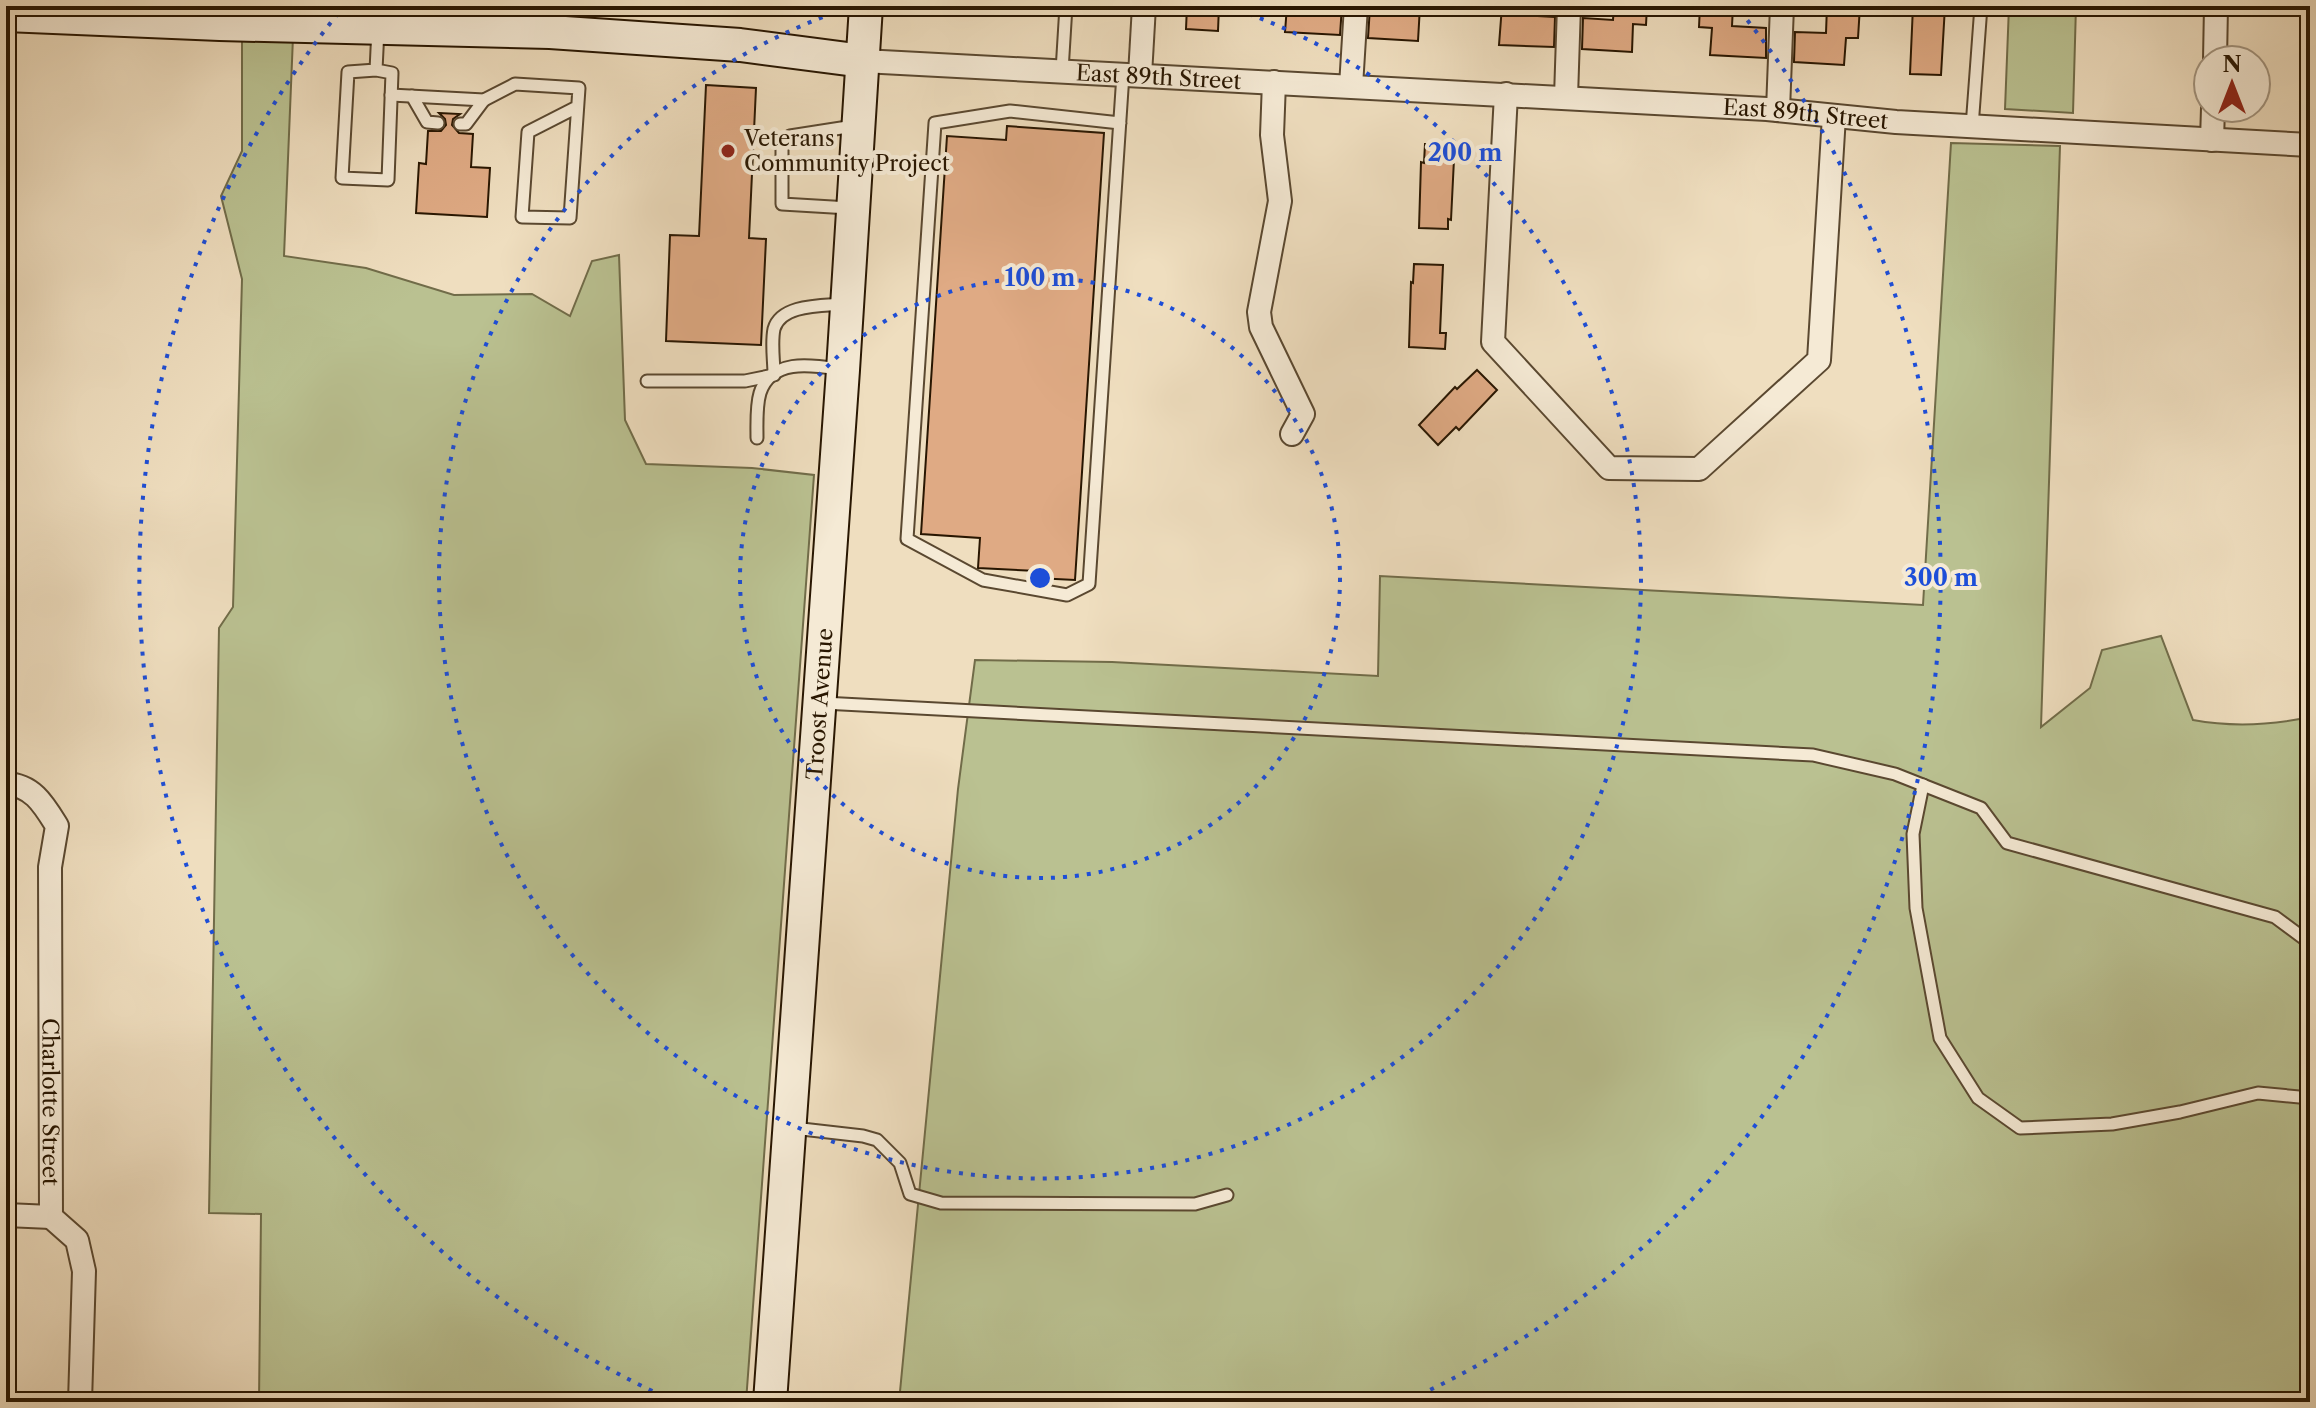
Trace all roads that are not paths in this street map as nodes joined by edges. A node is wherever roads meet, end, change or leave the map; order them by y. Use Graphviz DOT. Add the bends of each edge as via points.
graph roads {
  1 [pos="866,6"];
  2 [pos="1066,6"];
  3 [pos="1144,6"];
  4 [pos="1356,6"];
  5 [pos="1569,6"];
  6 [pos="1782,6"];
  7 [pos="1981,6"];
  8 [pos="2216,6"];
  9 [pos="6,15"];
  10 [pos="378,28"];
  11 [pos="2215,44"];
  12 [pos="863,61"];
  13 [pos="376,70"];
  14 [pos="1062,71"];
  15 [pos="1131,74"];
  16 [pos="1274,82"];
  17 [pos="1351,86"];
  18 [pos="1506,94"];
  19 [pos="391,95"];
  20 [pos="412,96"];
  21 [pos="1566,97"];
  22 [pos="484,100"];
  23 [pos="577,107"];
  24 [pos="1778,110"];
  25 [pos="1834,116"];
  26 [pos="438,123"];
  27 [pos="1120,123"];
  28 [pos="460,124"];
  29 [pos="2212,124"];
  30 [pos="859,125"];
  31 [pos="1972,127"];
  32 [pos="2212,140"];
  33 [pos="2310,145"];
  34 [pos="854,208"];
  35 [pos="847,304"];
  36 [pos="843,370"];
  37 [pos="774,375"];
  38 [pos="647,381"];
  39 [pos="1292,434"];
  40 [pos="757,438"];
  41 [pos="819,703"];
  42 [pos="6,784"];
  43 [pos="1923,785"];
  44 [pos="2310,943"];
  45 [pos="2310,1098"];
  46 [pos="789,1127"];
  47 [pos="1227,1195"];
  48 [pos="6,1215"];
  49 [pos="51,1217"];
  50 [pos="80,1402"];
  51 [pos="770,1402"];
  1 -- 12 [label="main road, Troost Avenue"];
  2 -- 14 [label="lane"];
  3 -- 15 [label="street"];
  4 -- 17 [label="street"];
  5 -- 21 [label="street"];
  6 -- 24 [label="street"];
  7 -- 31 [label="lane"];
  8 -- 11 [label="street"];
  9 -- 10 [label="main road, East 89th Street" via="309,21"];
  10 -- 12 [label="main road, East 89th Street" via="550,32 740,45"];
  10 -- 13 [label="lane"];
  12 -- 14 [label="street, East 89th Street"];
  12 -- 30 [label="main road, Troost Avenue"];
  13 -- 19 [label="lane" via="392,73"];
  13 -- 19 [label="lane" via="348,72 342,178 388,180"];
  14 -- 15 [label="street, East 89th Street"];
  15 -- 16 [label="street, East 89th Street"];
  15 -- 27 [label="lane"];
  16 -- 17 [label="street, East 89th Street"];
  16 -- 39 [label="street" via="1272,135 1280,201 1259,312 1261,327 1303,414"];
  17 -- 18 [label="street, East 89th Street"];
  18 -- 21 [label="street, East 89th Street"];
  18 -- 25 [label="street" via="1493,342 1609,468 1699,469 1819,360"];
  19 -- 20 [label="lane"];
  20 -- 22 [label="lane"];
  20 -- 26 [label="lane" via="427,122"];
  21 -- 24 [label="street, East 89th Street"];
  22 -- 23 [label="lane" via="515,84 579,88"];
  22 -- 28 [label="lane" via="466,124"];
  23 -- 23 [label="lane" via="570,218 522,217 528,132"];
  24 -- 25 [label="street, East 89th Street"];
  25 -- 31 [label="street, East 89th Street"];
  27 -- 27 [label="lane" via="1089,584 1067,595 983,580 907,539 935,123 1010,111"];
  29 -- 32 [label="street"];
  30 -- 34 [label="main road, Troost Avenue"];
  30 -- 34 [label="lane" via="790,136 782,147 782,204"];
  31 -- 32 [label="street, East 89th Street"];
  32 -- 33 [label="street, East 89th Street"];
  34 -- 35 [label="main road, Troost Avenue"];
  35 -- 36 [label="main road, Troost Avenue"];
  35 -- 37 [label="lane" via="803,308 778,321"];
  36 -- 37 [label="lane" via="800,364"];
  36 -- 41 [label="main road, Troost Avenue"];
  37 -- 38 [label="lane" via="745,381"];
  37 -- 40 [label="lane" via="759,394"];
  41 -- 43 [label="lane" via="1813,755"];
  41 -- 46 [label="main road, Troost Avenue"];
  42 -- 49 [label="street, Charlotte Street" via="19,784 39,797 57,826 50,867"];
  43 -- 44 [label="lane" via="1981,808 2007,843 2275,917"];
  43 -- 45 [label="lane" via="1913,834 1916,908 1940,1038 1978,1098 2020,1128 2112,1124 2258,1093"];
  46 -- 47 [label="lane" via="877,1140 900,1163 910,1194 941,1203 1195,1204"];
  46 -- 51 [label="main road, Troost Avenue"];
  48 -- 49 [label="street"];
  49 -- 50 [label="street, Charlotte Street" via="77,1240 84,1271"];
}
